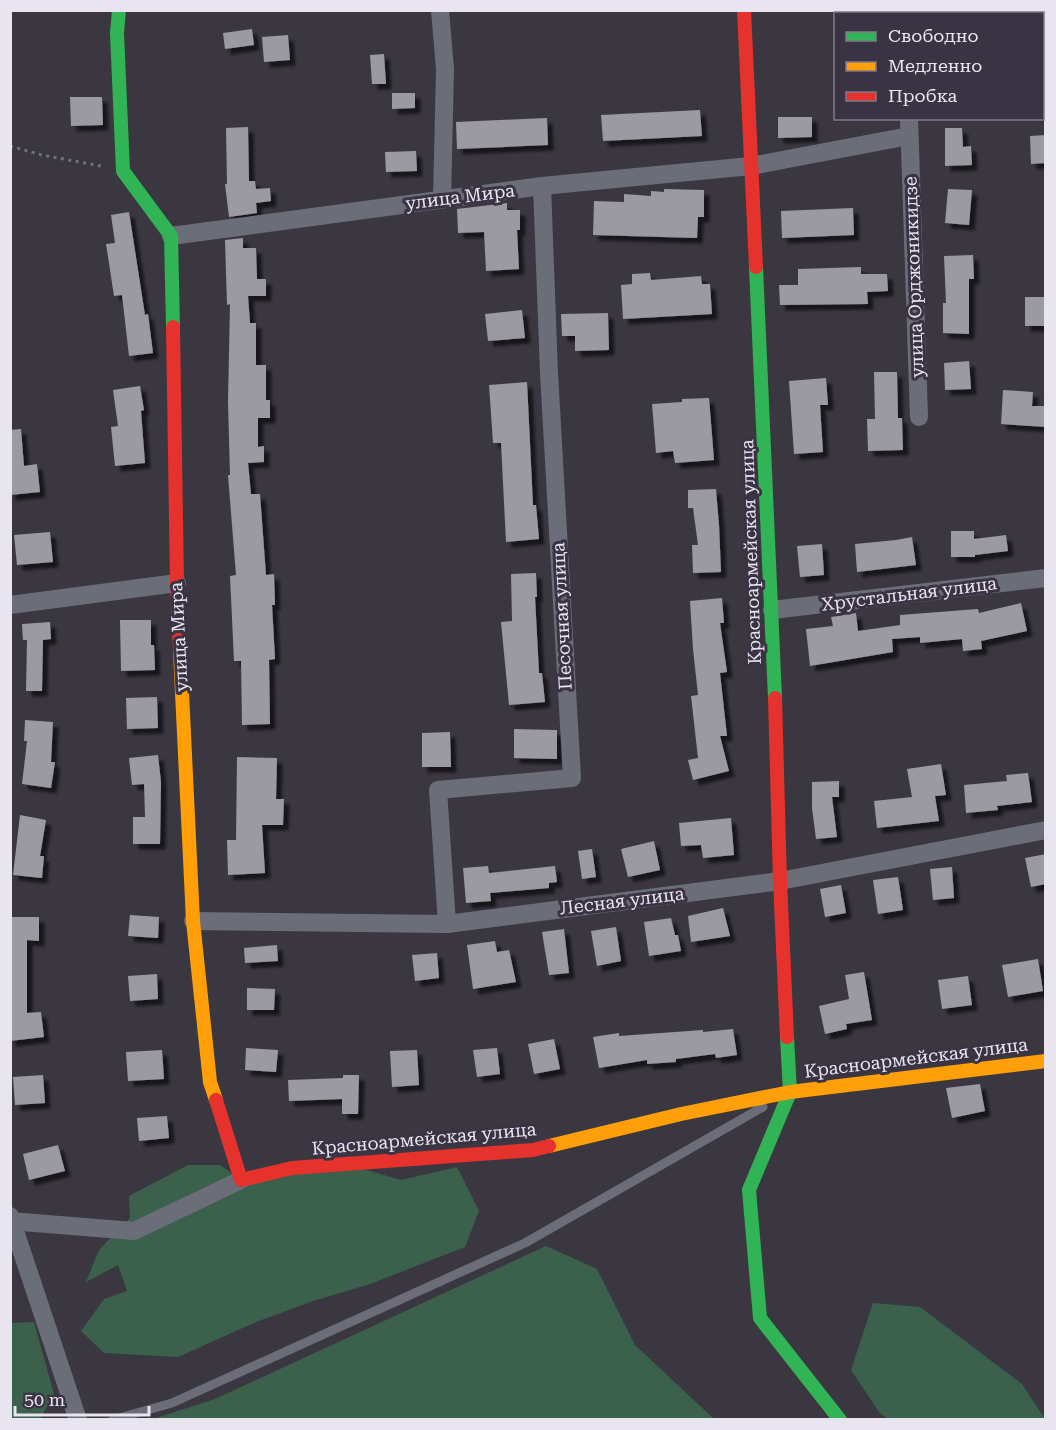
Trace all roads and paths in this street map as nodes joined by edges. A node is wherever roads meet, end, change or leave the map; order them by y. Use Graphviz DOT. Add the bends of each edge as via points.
graph roads {
  1 [pos="119,10"];
  2 [pos="440,10"];
  3 [pos="744,10"];
  4 [pos="909,127"];
  5 [pos="10,146"];
  6 [pos="751,166"];
  7 [pos="123,171"];
  8 [pos="542,186"];
  9 [pos="442,199"];
  10 [pos="171,236"];
  11 [pos="919,417"];
  12 [pos="1046,578"];
  13 [pos="177,583"];
  14 [pos="10,605"];
  15 [pos="772,610"];
  16 [pos="1046,830"];
  17 [pos="780,881"];
  18 [pos="193,921"];
  19 [pos="447,924"];
  20 [pos="1046,1060"];
  21 [pos="790,1092"];
  22 [pos="241,1180"];
  23 [pos="11,1219"];
  24 [pos="78,1419"];
  25 [pos="112,1419"];
  26 [pos="840,1419"];
  1 -- 7 [label="street"];
  2 -- 9 [label="street" via="445,69"];
  3 -- 6 [label="street, Красноармейская улица"];
  4 -- 6 [label="street, улица Орджоникидзе"];
  4 -- 11 [label="street, улица Орджоникидзе"];
  5 -- 7 [label="path"];
  6 -- 8 [label="street, улица Мира"];
  6 -- 15 [label="street, Красноармейская улица"];
  7 -- 10 [label="street"];
  8 -- 9 [label="street, улица Мира"];
  8 -- 19 [label="street, Песочная улица" via="572,778 438,790"];
  9 -- 10 [label="street, улица Мира"];
  10 -- 13 [label="street, улица Мира"];
  12 -- 15 [label="street, Хрустальная улица"];
  13 -- 14 [label="street"];
  13 -- 18 [label="street, улица Мира"];
  15 -- 17 [label="street, Красноармейская улица"];
  16 -- 17 [label="street, Лесная улица"];
  17 -- 19 [label="street, Лесная улица"];
  17 -- 21 [label="street, Красноармейская улица"];
  18 -- 19 [label="street, Лесная улица"];
  18 -- 22 [label="street, улица Мира" via="210,1082"];
  20 -- 21 [label="street, Красноармейская улица"];
  21 -- 22 [label="street, Красноармейская улица" via="533,1149 292,1168"];
  21 -- 25 [label="lane" via="525,1243 172,1403"];
  21 -- 26 [label="street" via="749,1190 760,1317"];
  22 -- 23 [label="street" via="134,1231"];
  23 -- 24 [label="street"];
}
